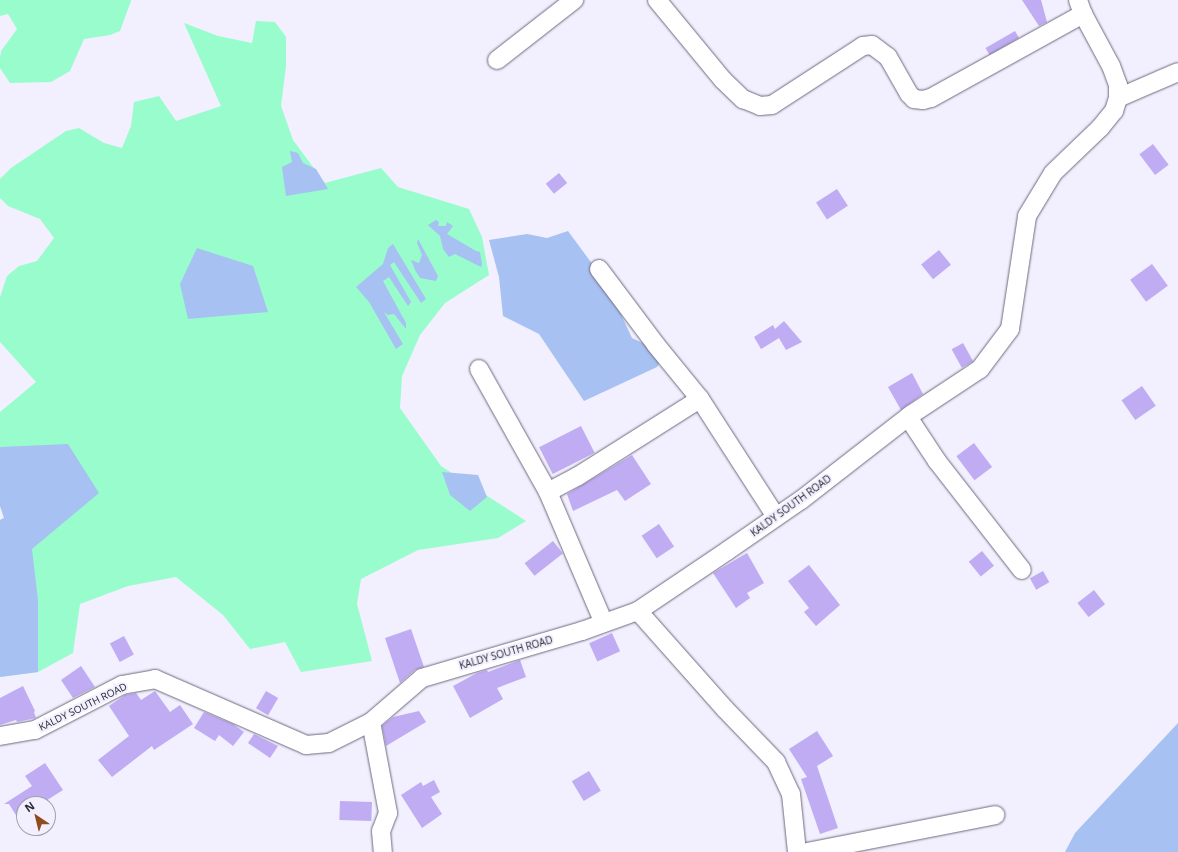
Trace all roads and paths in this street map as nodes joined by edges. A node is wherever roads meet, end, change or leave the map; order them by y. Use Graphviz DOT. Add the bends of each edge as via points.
graph roads {
  1 [pos="574,0"];
  2 [pos="657,0"];
  3 [pos="1080,7"];
  4 [pos="497,60"];
  5 [pos="1178,72"];
  6 [pos="1118,98"];
  7 [pos="599,269"];
  8 [pos="480,369"];
  9 [pos="700,399"];
  10 [pos="908,417"];
  11 [pos="548,492"];
  12 [pos="776,517"];
  13 [pos="1022,570"];
  14 [pos="638,611"];
  15 [pos="604,623"];
  16 [pos="371,722"];
  17 [pos="0,736"];
  18 [pos="995,815"];
  19 [pos="383,852"];
  20 [pos="797,852"];
  21 [pos="807,852"];
  1 -- 4 [label="street"];
  2 -- 3 [label="street" via="723,80 743,99 760,106 772,105 863,46 872,45 888,57 914,99 931,98"];
  3 -- 6 [label="street" via="1111,66 1118,85"];
  5 -- 6 [label="street"];
  6 -- 10 [label="street, KALDY SOUTH ROAD" via="1114,111 1100,128 1053,173 1027,216 1010,329 980,369"];
  7 -- 9 [label="street"];
  8 -- 11 [label="street"];
  9 -- 11 [label="street" via="578,476"];
  9 -- 12 [label="street"];
  10 -- 12 [label="street, KALDY SOUTH ROAD"];
  10 -- 13 [label="street" via="937,462"];
  11 -- 15 [label="street"];
  12 -- 14 [label="street, KALDY SOUTH ROAD"];
  14 -- 15 [label="street, KALDY SOUTH ROAD"];
  14 -- 20 [label="street" via="776,762 790,794"];
  15 -- 16 [label="street, KALDY SOUTH ROAD" via="422,678"];
  16 -- 17 [label="street, KALDY SOUTH ROAD" via="329,743 306,745 155,679 122,685 35,730"];
  16 -- 19 [label="street" via="388,813 381,831"];
  18 -- 21 [label="street"];
}
